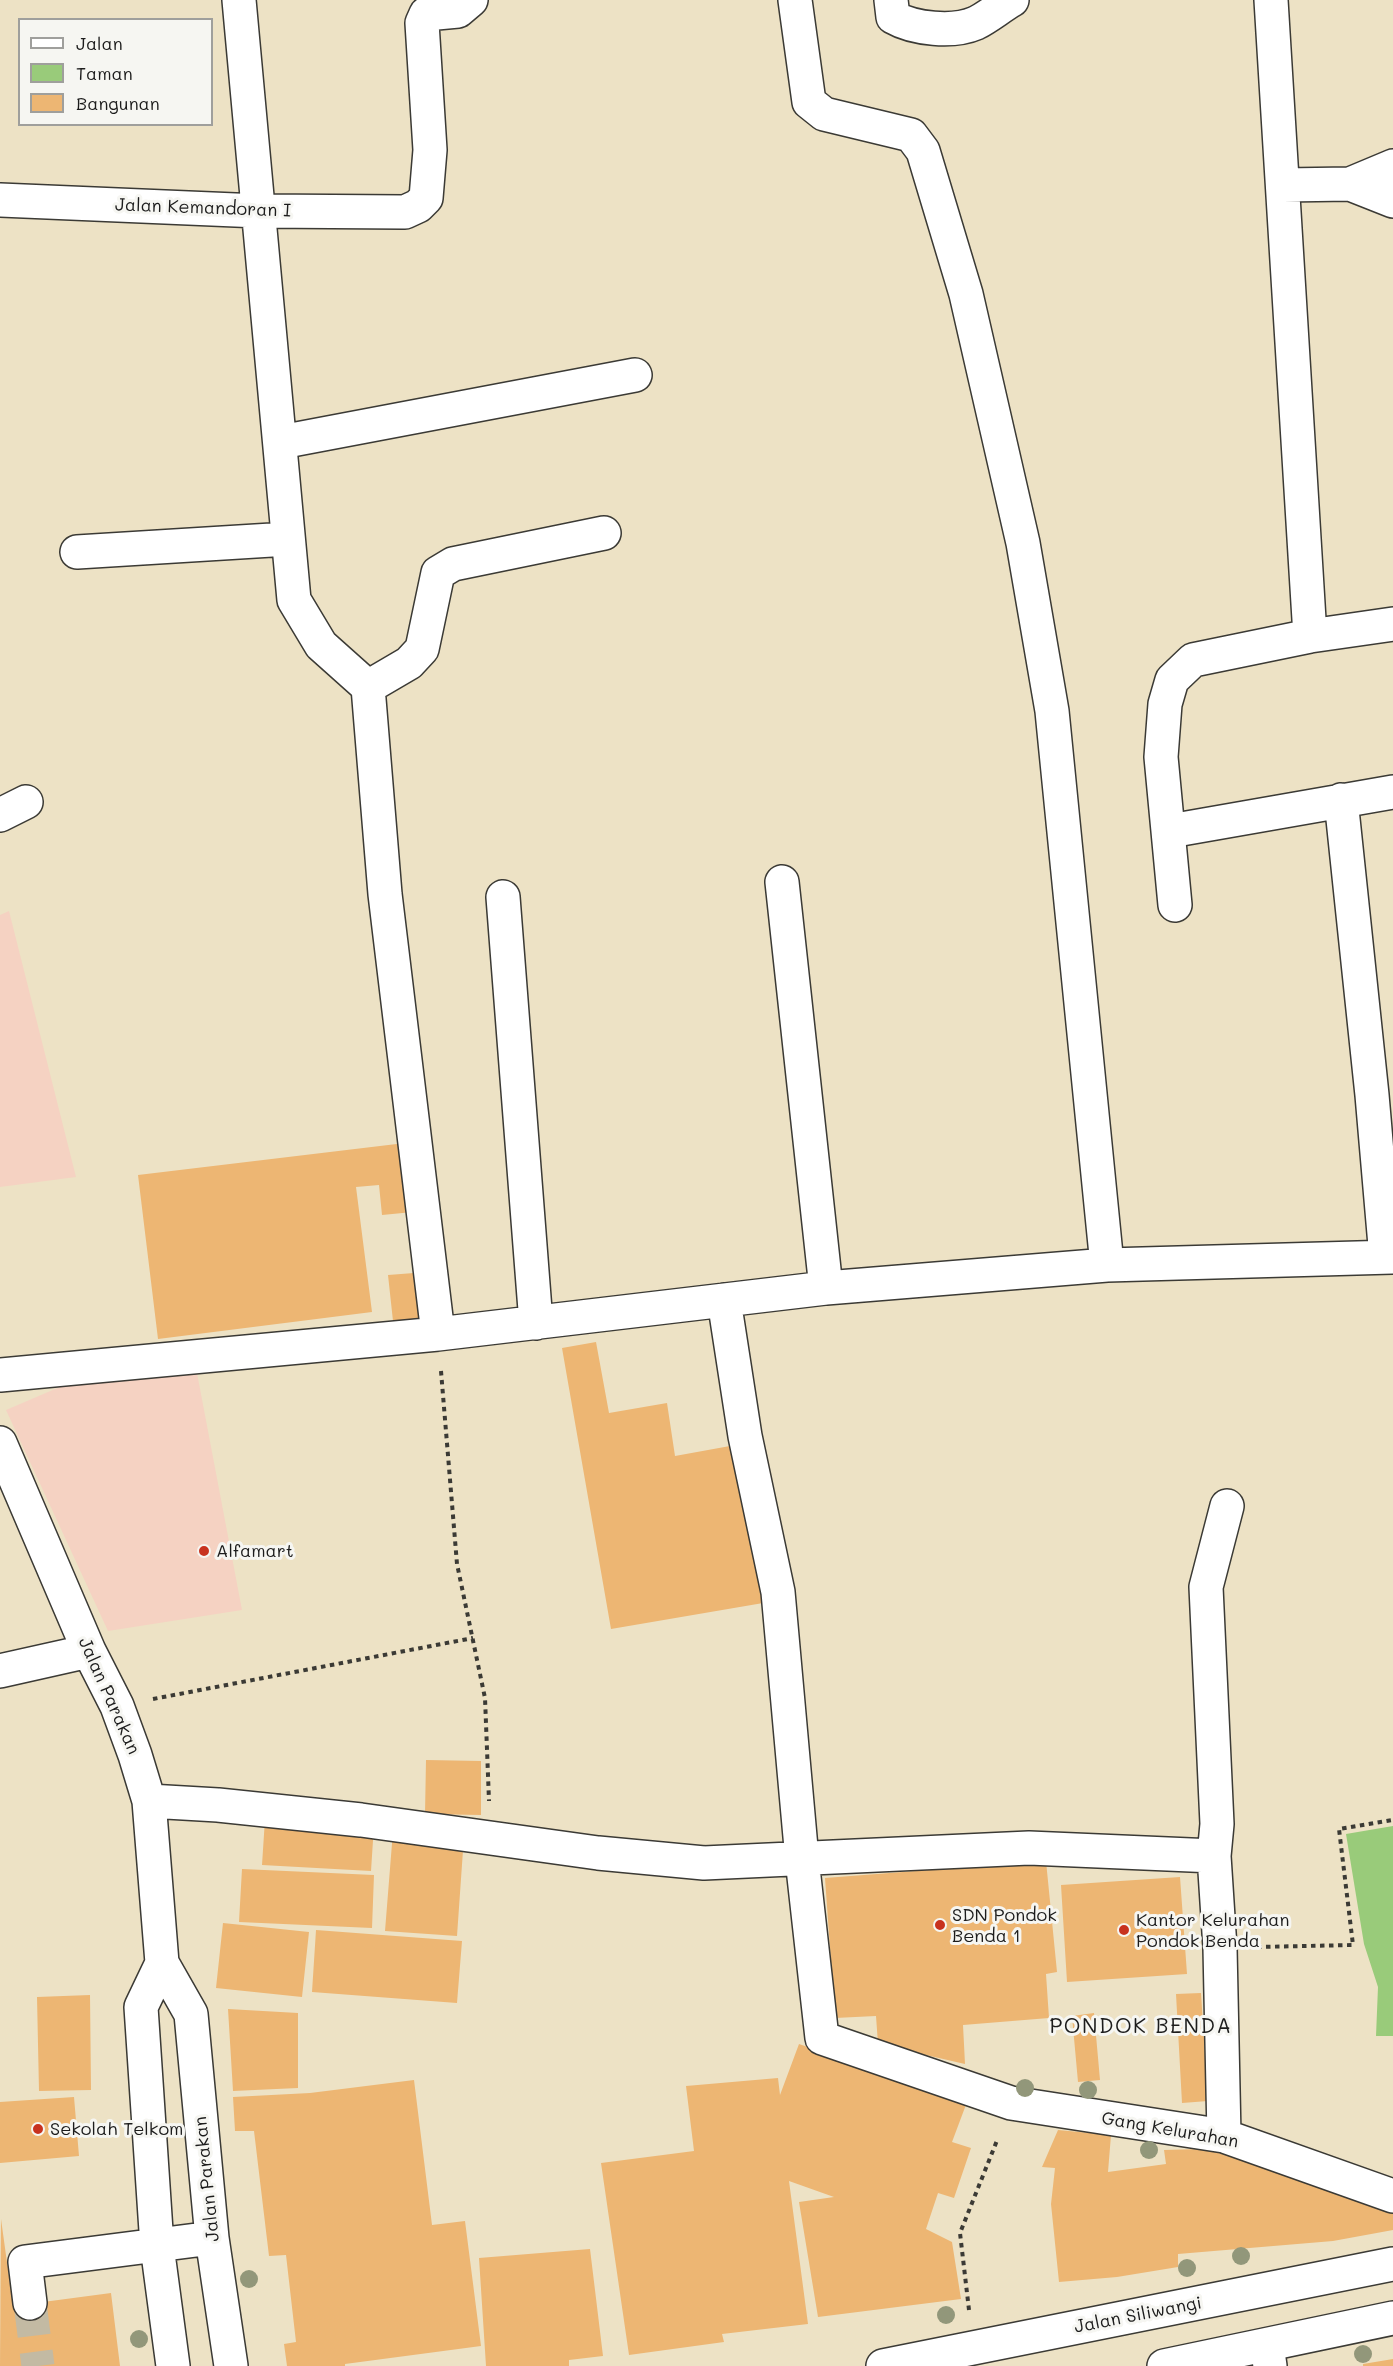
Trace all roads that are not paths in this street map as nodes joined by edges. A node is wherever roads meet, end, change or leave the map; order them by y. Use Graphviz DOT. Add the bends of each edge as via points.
graph roads {
  1 [pos="239,0"];
  2 [pos="471,0"];
  3 [pos="795,0"];
  4 [pos="891,0"];
  5 [pos="1012,0"];
  6 [pos="1271,0"];
  7 [pos="1393,166"];
  8 [pos="1350,184"];
  9 [pos="1283,185"];
  10 [pos="0,200"];
  11 [pos="1393,201"];
  12 [pos="259,211"];
  13 [pos="635,375"];
  14 [pos="281,442"];
  15 [pos="604,533"];
  16 [pos="288,538"];
  17 [pos="77,552"];
  18 [pos="1393,624"];
  19 [pos="1310,636"];
  20 [pos="368,687"];
  21 [pos="1393,792"];
  22 [pos="1341,800"];
  23 [pos="1170,831"];
  24 [pos="782,882"];
  25 [pos="503,897"];
  26 [pos="1175,905"];
  27 [pos="1383,1095"];
  28 [pos="1389,1257"];
  29 [pos="1107,1265"];
  30 [pos="826,1287"];
  31 [pos="724,1300"];
  32 [pos="536,1323"];
  33 [pos="438,1334"];
  34 [pos="0,1375"];
  35 [pos="0,1443"];
  36 [pos="1227,1506"];
  37 [pos="89,1651"];
  38 [pos="0,1671"];
  39 [pos="149,1801"];
  40 [pos="1214,1856"];
  41 [pos="802,1859"];
  42 [pos="162,1963"];
  43 [pos="1224,2136"];
  44 [pos="1393,2196"];
  45 [pos="212,2238"];
  46 [pos="157,2246"];
  47 [pos="1393,2264"];
  48 [pos="30,2303"];
  49 [pos="1393,2318"];
  50 [pos="1269,2355"];
  51 [pos="173,2366"];
  52 [pos="231,2366"];
  53 [pos="883,2366"];
  54 [pos="1164,2366"];
  1 -- 12 [label="street"];
  2 -- 12 [label="street, Jalan Kemandoran I" via="458,11 426,14 422,23 430,150 426,198 418,206 405,212"];
  3 -- 29 [label="street" via="809,102 824,114 911,135 922,151 966,294 1023,543 1052,711"];
  4 -- 5 [label="street" via="893,17 908,25 937,29 974,24"];
  6 -- 9 [label="street"];
  7 -- 8 [label="street"];
  8 -- 9 [label="street"];
  8 -- 11 [label="street"];
  9 -- 19 [label="street"];
  10 -- 12 [label="street, Jalan Kemandoran I"];
  12 -- 14 [label="street"];
  13 -- 14 [label="street"];
  14 -- 16 [label="street"];
  15 -- 20 [label="street" via="453,564 438,573 422,649 410,663"];
  16 -- 17 [label="street"];
  16 -- 20 [label="street" via="294,600 321,645"];
  18 -- 19 [label="street"];
  19 -- 23 [label="street" via="1193,660 1172,680 1165,704 1161,757"];
  20 -- 33 [label="street" via="385,894"];
  21 -- 22 [label="street"];
  22 -- 23 [label="street"];
  22 -- 27 [label="street"];
  23 -- 26 [label="street"];
  24 -- 30 [label="street"];
  25 -- 32 [label="street"];
  27 -- 28 [label="street"];
  28 -- 29 [label="street"];
  29 -- 30 [label="street"];
  30 -- 31 [label="street"];
  31 -- 32 [label="street"];
  31 -- 41 [label="street" via="744,1436 778,1592"];
  32 -- 33 [label="street"];
  33 -- 34 [label="street"];
  35 -- 37 [label="street, Jalan Parakan"];
  36 -- 40 [label="street" via="1206,1587 1217,1824"];
  37 -- 38 [label="street"];
  37 -- 39 [label="street, Jalan Parakan" via="117,1706"];
  39 -- 41 [label="street" via="361,1820 656,1860 704,1863"];
  39 -- 42 [label="street, Jalan Parakan"];
  40 -- 41 [label="street" via="1029,1848"];
  40 -- 43 [label="street"];
  41 -- 43 [label="street, Gang Kelurahan" via="822,2038 1011,2103"];
  42 -- 45 [label="street, Jalan Parakan" via="191,2014"];
  42 -- 46 [label="street" via="141,2007"];
  43 -- 44 [label="street, Gang Kelurahan"];
  45 -- 46 [label="street"];
  45 -- 52 [label="street, Jalan Parakan"];
  46 -- 48 [label="street" via="25,2262"];
  46 -- 51 [label="street"];
  47 -- 53 [label="street, Jalan Siliwangi"];
  49 -- 50 [label="street"];
  50 -- 54 [label="street"];
}
